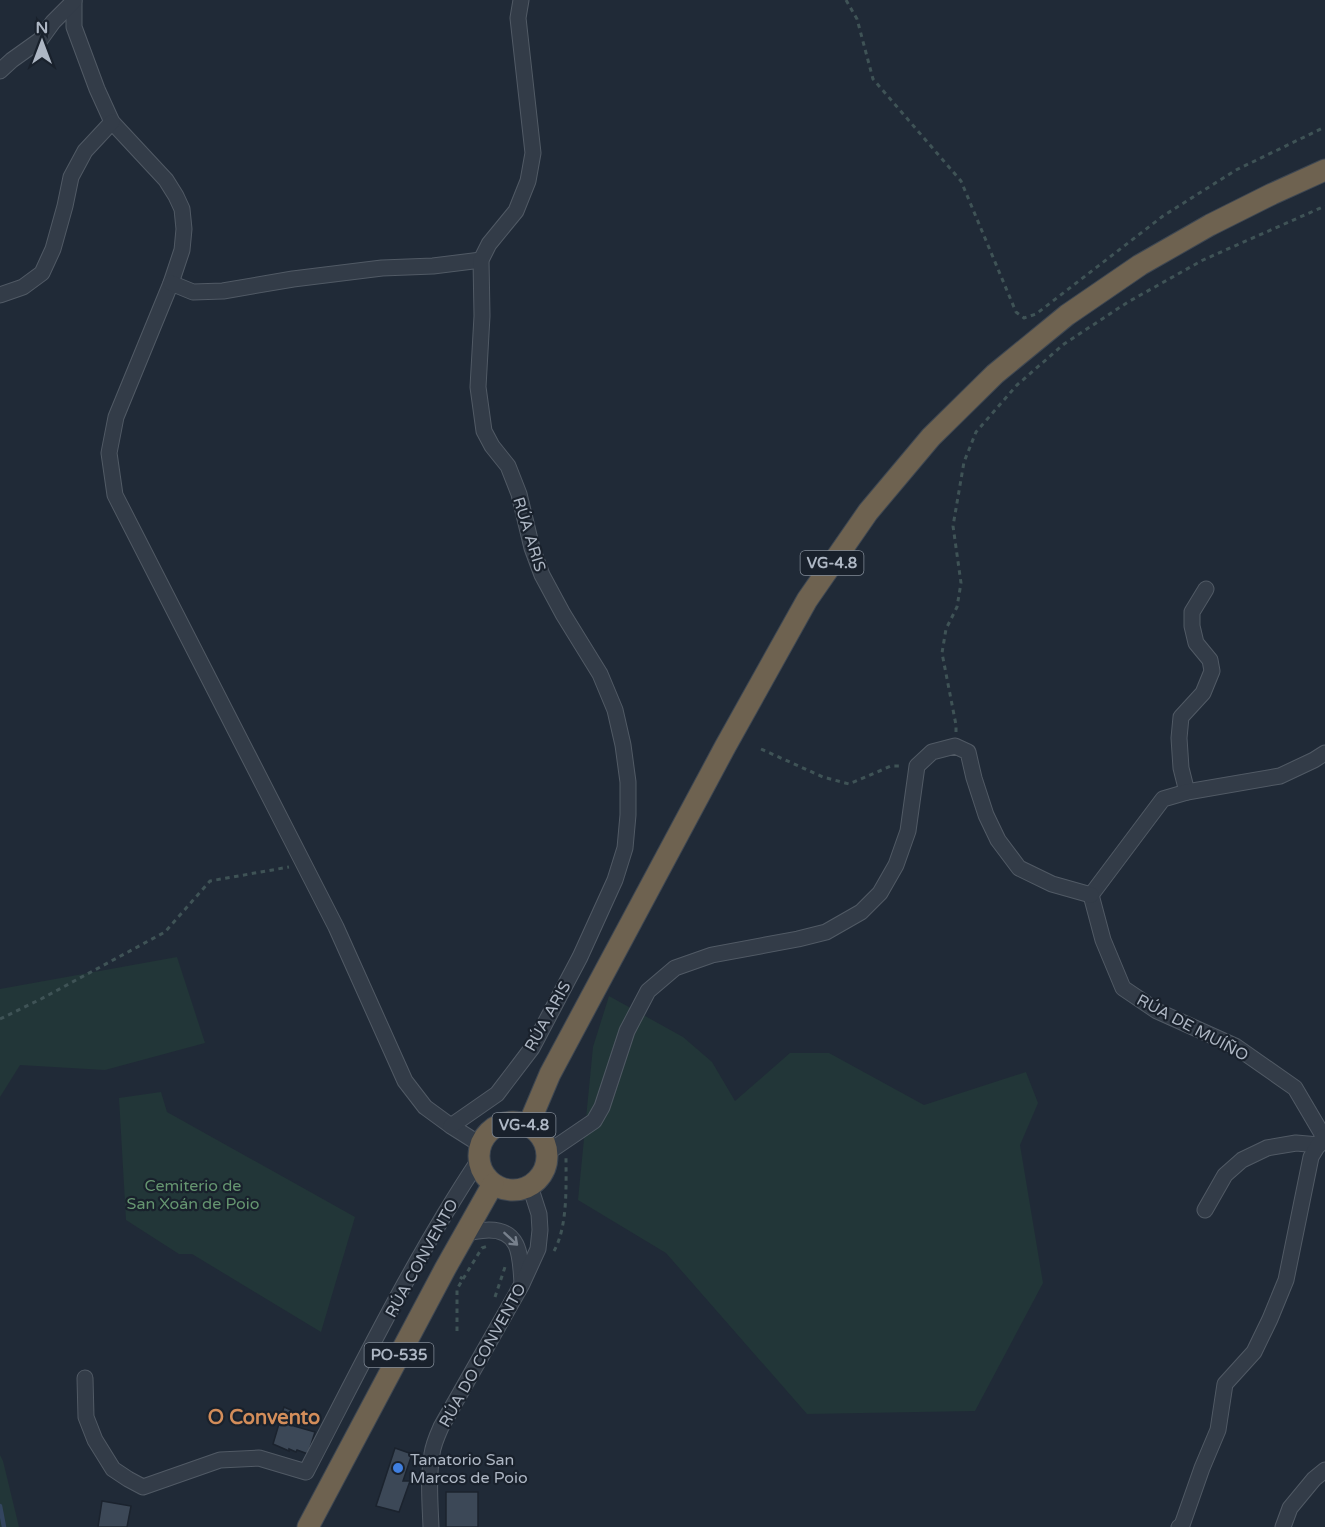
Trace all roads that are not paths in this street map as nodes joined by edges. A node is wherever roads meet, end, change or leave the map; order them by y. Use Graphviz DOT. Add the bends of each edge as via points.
graph roads {
  1 [pos="74,0"];
  2 [pos="521,0"];
  3 [pos="0,71"];
  4 [pos="112,122"];
  5 [pos="1325,170"];
  6 [pos="481,260"];
  7 [pos="171,283"];
  8 [pos="0,295"];
  9 [pos="1206,589"];
  10 [pos="1325,753"];
  11 [pos="1187,792"];
  12 [pos="1091,895"];
  13 [pos="451,1126"];
  14 [pos="528,1126"];
  15 [pos="1322,1140"];
  16 [pos="480,1152"];
  17 [pos="547,1153"];
  18 [pos="494,1184"];
  19 [pos="530,1186"];
  20 [pos="1205,1210"];
  21 [pos="466,1233"];
  22 [pos="522,1284"];
  23 [pos="85,1378"];
  24 [pos="1325,1470"];
  25 [pos="308,1527"];
  26 [pos="431,1527"];
  27 [pos="1179,1527"];
  28 [pos="1283,1527"];
  1 -- 3 [label="street" via="40,40"];
  1 -- 4 [label="street" via="74,27"];
  2 -- 6 [label="street" via="518,18 533,153 528,181 516,211"];
  4 -- 7 [label="street" via="166,180 182,209 182,250"];
  4 -- 8 [label="street" via="85,152 71,177 42,273 22,287"];
  5 -- 14 [label="highway, VG-4.8" via="1210,225 1140,265 1067,315 963,405 867,512 807,600 725,747 550,1074"];
  6 -- 7 [label="street" via="370,269 223,291 193,291"];
  6 -- 13 [label="street, RÚA ARIS" via="478,387 484,431 508,466 542,575 600,675 615,710 628,782 628,814 626,848 615,880 532,1048 497,1094"];
  7 -- 13 [label="street" via="116,417 109,453 115,495 336,927 405,1081 424,1107"];
  9 -- 11 [label="street" via="1192,612 1192,626 1196,643 1210,660 1212,671 1203,693 1181,717 1181,768"];
  10 -- 11 [label="street" via="1280,776"];
  11 -- 12 [label="street" via="1163,799"];
  12 -- 15 [label="street, RÚA DE MUÍÑO" via="1103,940 1123,988 1157,1011 1235,1046 1295,1088"];
  12 -- 17 [label="street" via="1052,884 1018,868 986,815 968,752 955,746 932,752 917,766 908,831 896,865 880,893 861,912 826,932 712,955 675,968 648,991 627,1031 594,1121"];
  13 -- 16 [label="street"];
  14 -- 16 [label="highway, VG-4.8" via="506,1123 496,1127 487,1135"];
  14 -- 17 [label="highway, VG-4.8" via="538,1133"];
  15 -- 20 [label="street" via="1267,1148 1242,1160 1226,1175"];
  15 -- 27 [label="street" via="1311,1157 1286,1280 1254,1352 1225,1384 1218,1430"];
  16 -- 18 [label="highway" via="482,1169"];
  16 -- 23 [label="street, RÚA CONVENTO" via="306,1472 259,1458 220,1460 143,1487 113,1469 94,1440 86,1417"];
  17 -- 19 [label="highway, VG-4.8" via="544,1172"];
  18 -- 19 [label="highway" via="512,1190"];
  18 -- 21 [label="highway, PO-535"];
  19 -- 22 [label="street, RÚA DO CONVENTO" via="540,1230 538,1249"];
  21 -- 22 [label="street, one-way" via="502,1231 511,1237 518,1246"];
  21 -- 25 [label="highway, PO-535" via="454,1274"];
  22 -- 26 [label="street, RÚA DO CONVENTO" via="435,1441"];
  24 -- 28 [label="street" via="1290,1508"];
}
